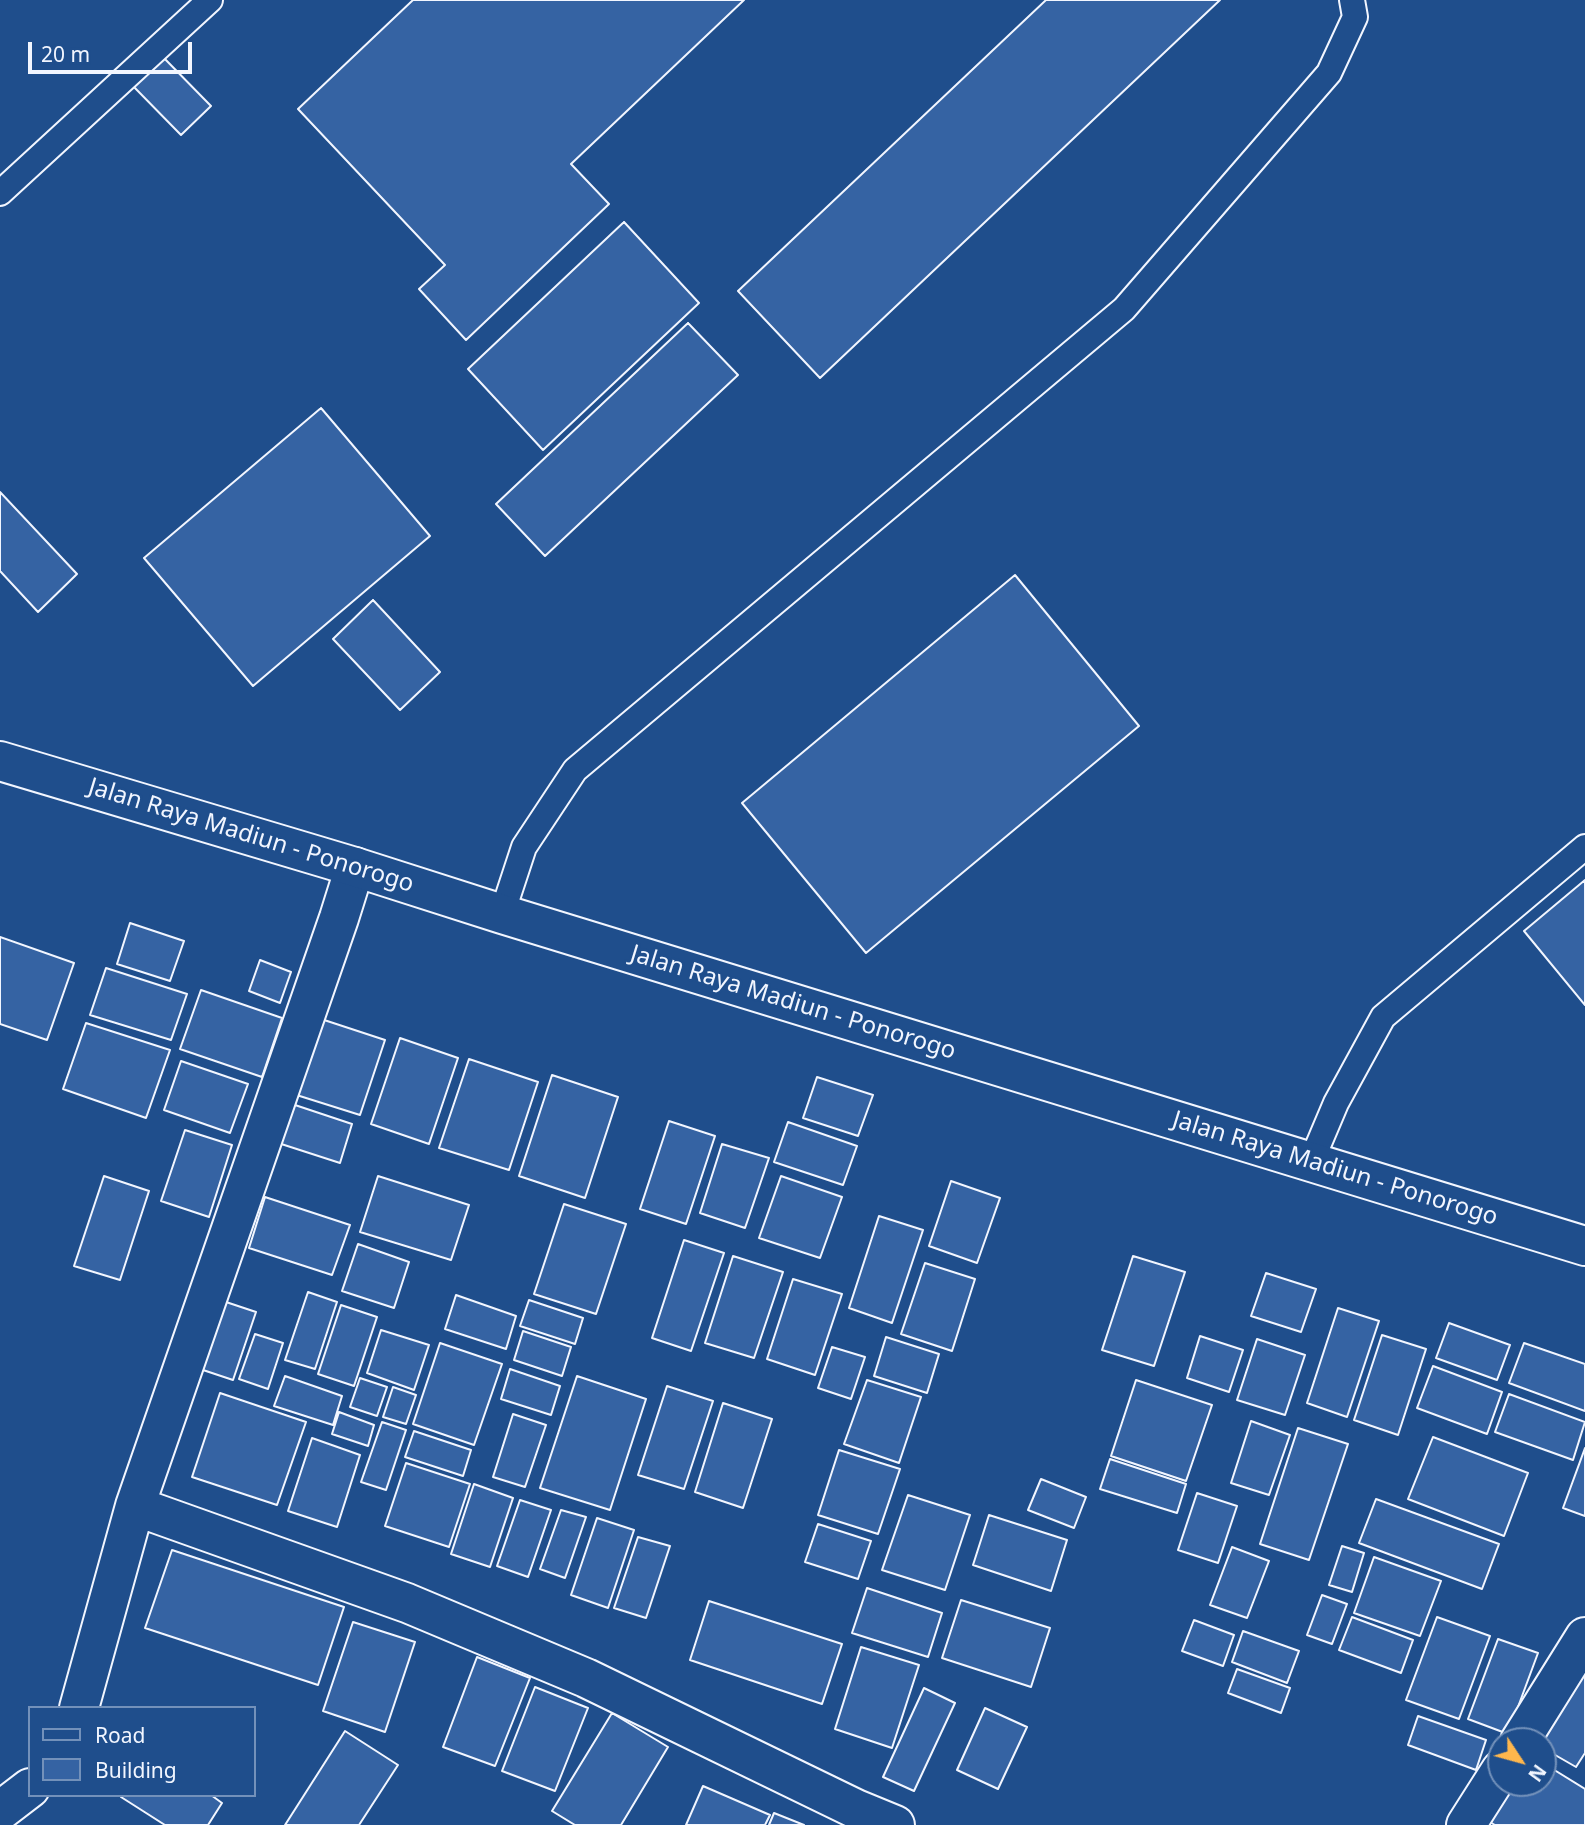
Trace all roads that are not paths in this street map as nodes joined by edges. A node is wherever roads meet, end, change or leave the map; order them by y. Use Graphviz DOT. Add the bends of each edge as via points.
graph roads {
  1 [pos="210,0"];
  2 [pos="1352,0"];
  3 [pos="0,193"];
  4 [pos="0,761"];
  5 [pos="1585,847"];
  6 [pos="355,867"];
  7 [pos="502,914"];
  8 [pos="1311,1162"];
  9 [pos="1585,1246"];
  10 [pos="135,1506"];
  11 [pos="1585,1637"];
  12 [pos="80,1706"];
  13 [pos="1529,1727"];
  14 [pos="28,1790"];
  15 [pos="1487,1792"];
  16 [pos="0,1811"];
  17 [pos="895,1825"];
  18 [pos="1466,1825"];
  1 -- 3 [label="lane"];
  2 -- 7 [label="lane" via="1355,16 1329,73 1124,309 575,770 524,847"];
  4 -- 6 [label="main road, Jalan Raya Madiun - Ponorogo"];
  5 -- 8 [label="lane" via="1383,1017 1336,1103"];
  6 -- 7 [label="main road, Jalan Raya Madiun - Ponorogo"];
  6 -- 10 [label="main road"];
  7 -- 8 [label="main road, Jalan Raya Madiun - Ponorogo"];
  8 -- 9 [label="main road, Jalan Raya Madiun - Ponorogo"];
  10 -- 12 [label="main road"];
  10 -- 17 [label="main road" via="407,1603 586,1678"];
  11 -- 13 [label="main road"];
  14 -- 16 [label="main road"];
  15 -- 18 [label="main road"];
}
